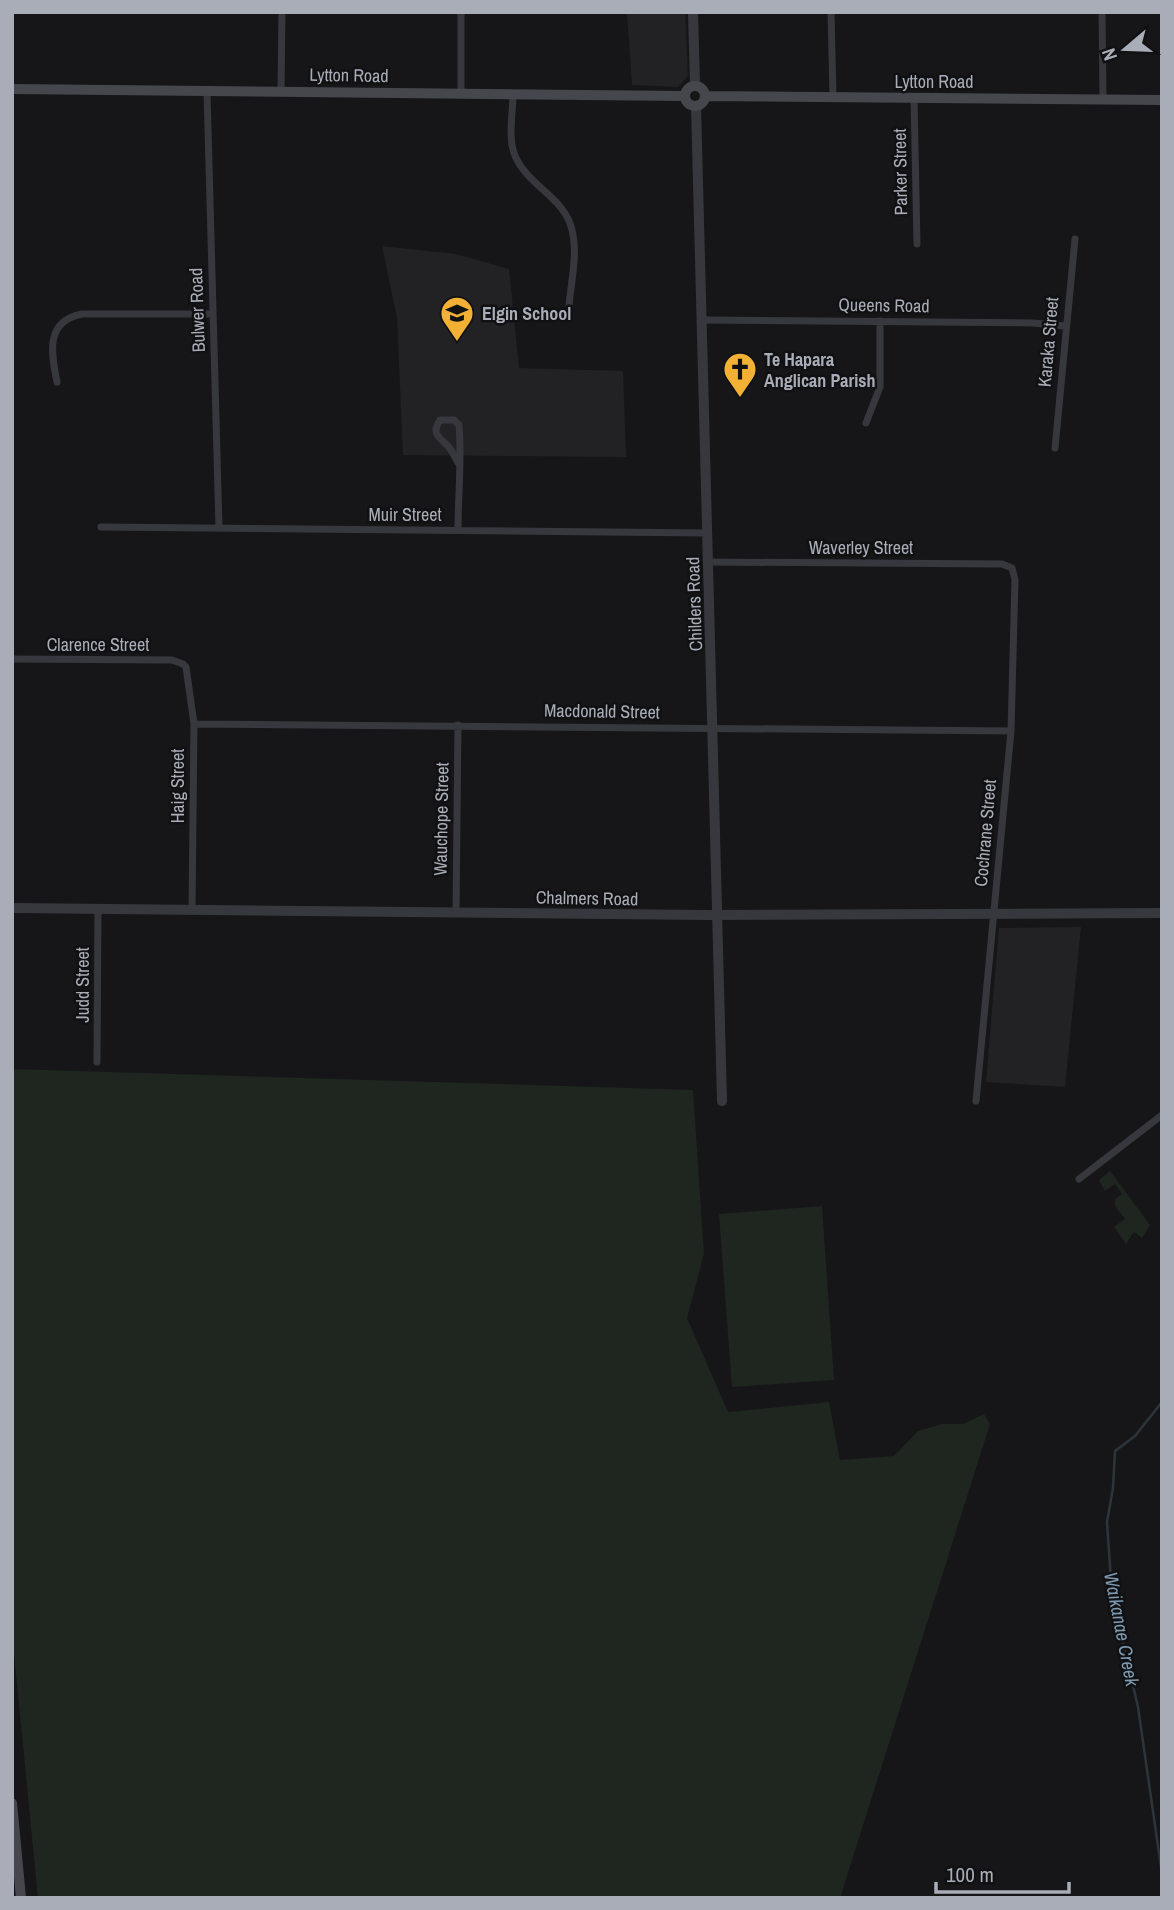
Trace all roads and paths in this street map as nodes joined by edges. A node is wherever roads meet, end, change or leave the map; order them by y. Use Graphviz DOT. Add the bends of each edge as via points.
graph roads {
  1 [pos="282,12"];
  2 [pos="461,12"];
  3 [pos="693,12"];
  4 [pos="831,12"];
  5 [pos="1102,12"];
  6 [pos="695,85"];
  7 [pos="12,89"];
  8 [pos="207,92"];
  9 [pos="281,92"];
  10 [pos="461,94"];
  11 [pos="513,94"];
  12 [pos="685,96"];
  13 [pos="705,96"];
  14 [pos="833,97"];
  15 [pos="914,98"];
  16 [pos="1103,100"];
  17 [pos="1162,100"];
  18 [pos="696,106"];
  19 [pos="1075,239"];
  20 [pos="917,244"];
  21 [pos="569,306"];
  22 [pos="213,314"];
  23 [pos="702,320"];
  24 [pos="880,321"];
  25 [pos="1065,326"];
  26 [pos="57,382"];
  27 [pos="866,424"];
  28 [pos="1055,448"];
  29 [pos="458,463"];
  30 [pos="101,527"];
  31 [pos="219,528"];
  32 [pos="458,530"];
  33 [pos="708,533"];
  34 [pos="709,562"];
  35 [pos="1012,568"];
  36 [pos="12,660"];
  37 [pos="183,664"];
  38 [pos="194,724"];
  39 [pos="458,725"];
  40 [pos="713,729"];
  41 [pos="1011,731"];
  42 [pos="12,908"];
  43 [pos="98,909"];
  44 [pos="192,910"];
  45 [pos="456,913"];
  46 [pos="994,913"];
  47 [pos="1162,913"];
  48 [pos="718,915"];
  49 [pos="97,1062"];
  50 [pos="722,1101"];
  51 [pos="976,1101"];
  52 [pos="1162,1115"];
  53 [pos="1079,1179"];
  54 [pos="12,1803"];
  55 [pos="21,1898"];
  1 -- 9 [label="street"];
  2 -- 10 [label="street"];
  3 -- 6 [label="street"];
  4 -- 14 [label="street"];
  5 -- 16 [label="street"];
  6 -- 12 [label="main road"];
  6 -- 13 [label="main road"];
  7 -- 8 [label="main road, Lytton Road"];
  8 -- 9 [label="main road, Lytton Road"];
  8 -- 22 [label="street, Bulwer Road"];
  9 -- 10 [label="main road, Lytton Road"];
  10 -- 11 [label="main road, Lytton Road"];
  11 -- 12 [label="main road, Lytton Road"];
  11 -- 21 [label="street" via="516,158 562,208 572,229"];
  12 -- 18 [label="main road"];
  13 -- 14 [label="main road, Lytton Road"];
  13 -- 18 [label="main road"];
  14 -- 15 [label="main road, Lytton Road"];
  15 -- 16 [label="main road, Lytton Road"];
  15 -- 20 [label="street, Parker Street"];
  16 -- 17 [label="main road, Lytton Road"];
  18 -- 23 [label="street, Childers Road"];
  19 -- 25 [label="street, Karaka Street"];
  22 -- 26 [label="street" via="72,316 57,326 54,335"];
  22 -- 31 [label="street, Bulwer Road"];
  23 -- 24 [label="street, Queens Road"];
  23 -- 33 [label="street, Childers Road"];
  24 -- 25 [label="street, Queens Road"];
  24 -- 27 [label="street" via="880,387"];
  25 -- 28 [label="street, Karaka Street"];
  29 -- 29 [label="street" via="436,433 440,420 454,420 459,425"];
  29 -- 32 [label="street"];
  30 -- 31 [label="street, Muir Street"];
  31 -- 32 [label="street, Muir Street"];
  32 -- 33 [label="street, Muir Street"];
  33 -- 34 [label="street, Childers Road"];
  34 -- 35 [label="street, Waverley Street" via="1002,564"];
  34 -- 40 [label="street, Childers Road"];
  35 -- 41 [label="street, Cochrane Street"];
  36 -- 37 [label="street, Clarence Street" via="172,660"];
  37 -- 38 [label="street, Haig Street"];
  38 -- 39 [label="street, Macdonald Street"];
  38 -- 44 [label="street, Haig Street"];
  39 -- 40 [label="street, Macdonald Street"];
  39 -- 45 [label="street, Wauchope Street"];
  40 -- 41 [label="street, Macdonald Street"];
  40 -- 48 [label="street, Childers Road"];
  41 -- 46 [label="street, Cochrane Street"];
  42 -- 43 [label="street, Chalmers Road"];
  43 -- 44 [label="street, Chalmers Road"];
  43 -- 49 [label="street, Judd Street"];
  44 -- 45 [label="street, Chalmers Road"];
  45 -- 48 [label="street, Chalmers Road"];
  46 -- 47 [label="street, Chalmers Road"];
  46 -- 48 [label="street, Chalmers Road"];
  46 -- 51 [label="street, Cochrane Street"];
  48 -- 50 [label="street, Childers Road"];
  52 -- 53 [label="street"];
  54 -- 55 [label="main road"];
}
